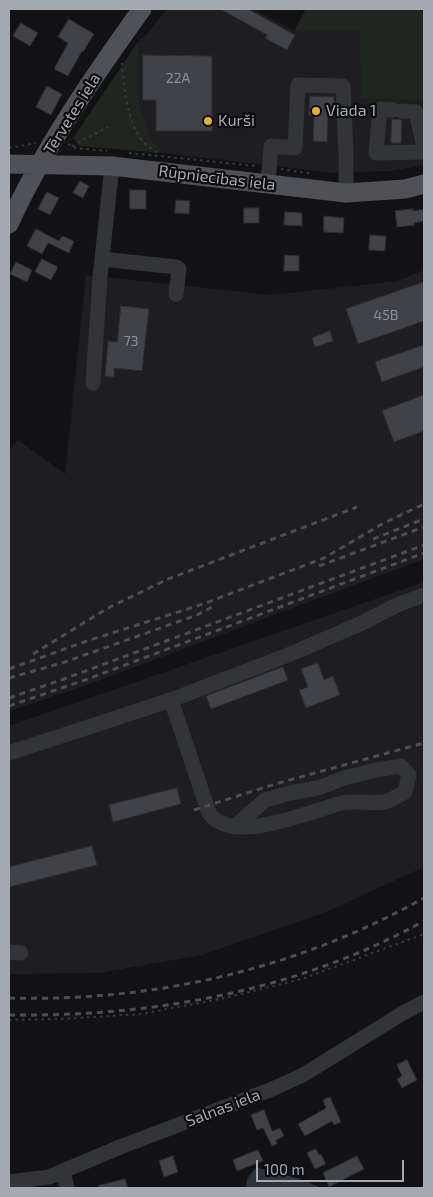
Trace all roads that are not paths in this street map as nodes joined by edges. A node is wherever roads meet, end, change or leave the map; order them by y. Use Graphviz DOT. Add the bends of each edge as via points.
graph roads {
  1 [pos="142,9"];
  2 [pos="424,147"];
  3 [pos="424,152"];
  4 [pos="116,156"];
  5 [pos="9,164"];
  6 [pos="40,164"];
  7 [pos="268,175"];
  8 [pos="424,184"];
  9 [pos="346,193"];
  10 [pos="9,198"];
  11 [pos="9,212"];
  12 [pos="9,224"];
  13 [pos="102,259"];
  14 [pos="176,294"];
  15 [pos="93,383"];
  16 [pos="424,594"];
  17 [pos="170,700"];
  18 [pos="9,754"];
  19 [pos="318,788"];
  20 [pos="328,807"];
  21 [pos="234,827"];
  22 [pos="424,1002"];
  23 [pos="63,1171"];
  24 [pos="9,1182"];
  25 [pos="67,1188"];
  1 -- 6 [label="main road, Tērvetes iela"];
  2 -- 3 [label="street" via="416,112 380,109 376,153"];
  4 -- 6 [label="main road, Rūpniecības iela"];
  4 -- 7 [label="main road, Rūpniecības iela"];
  4 -- 13 [label="street"];
  5 -- 6 [label="main road, Rūpniecības iela"];
  6 -- 12 [label="main road, Tērvetes iela"];
  7 -- 9 [label="main road, Rūpniecības iela"];
  7 -- 9 [label="street" via="271,146 296,148 298,85 343,86"];
  8 -- 9 [label="main road, Rūpniecības iela" via="406,189"];
  10 -- 11 [label="main road"];
  13 -- 14 [label="street" via="176,267 179,269"];
  13 -- 15 [label="street"];
  16 -- 17 [label="street" via="293,653"];
  17 -- 18 [label="street"];
  17 -- 21 [label="street" via="209,813 213,819"];
  19 -- 20 [label="street"];
  19 -- 20 [label="street" via="344,778 401,766 409,775 405,792 386,802 344,803"];
  19 -- 21 [label="street" via="265,800"];
  20 -- 21 [label="street" via="282,821"];
  22 -- 23 [label="street, Salnas iela" via="303,1075"];
  23 -- 24 [label="street, Salnas iela" via="49,1177"];
  23 -- 25 [label="street"];
}
